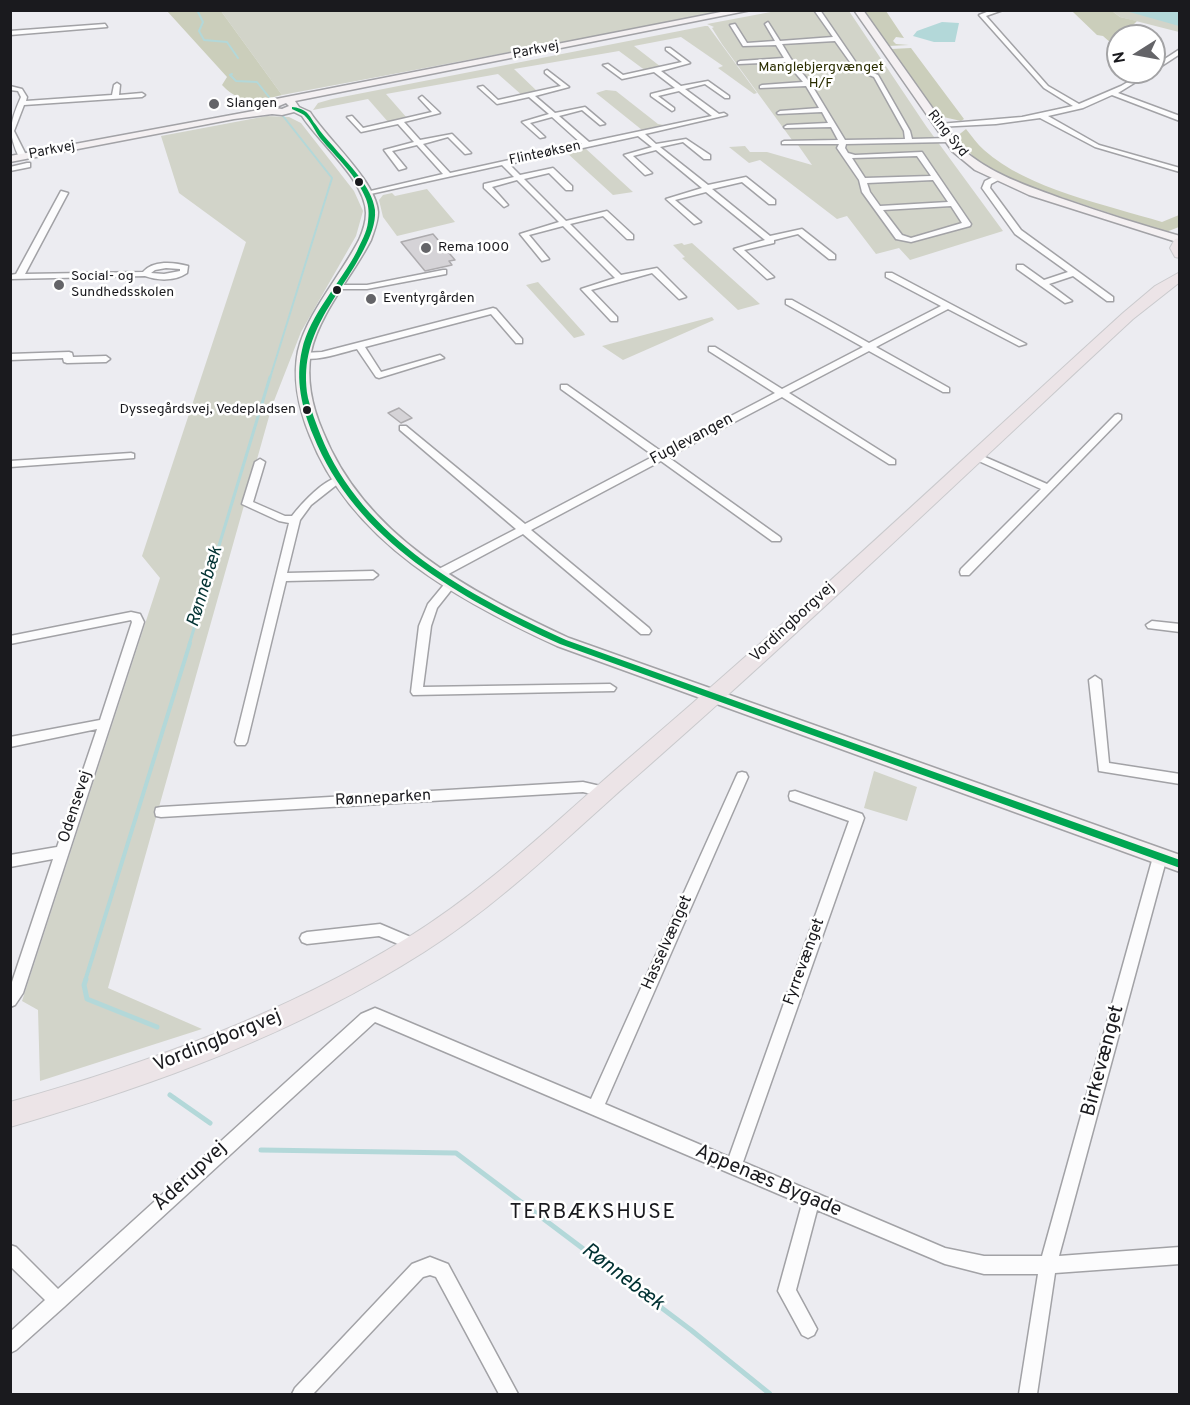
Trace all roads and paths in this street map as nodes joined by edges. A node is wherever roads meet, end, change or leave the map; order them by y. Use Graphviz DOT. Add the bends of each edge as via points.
graph roads {
  1 [pos="747,10"];
  2 [pos="817,10"];
  3 [pos="1000,10"];
  4 [pos="858,11"];
  5 [pos="80,19"];
  6 [pos="63,20"];
  7 [pos="768,24"];
  8 [pos="733,25"];
  9 [pos="78,28"];
  10 [pos="60,29"];
  11 [pos="10,33"];
  12 [pos="103,35"];
  13 [pos="836,39"];
  14 [pos="780,43"];
  15 [pos="668,49"];
  16 [pos="789,60"];
  17 [pos="740,63"];
  18 [pos="606,65"];
  19 [pos="656,70"];
  20 [pos="548,72"];
  21 [pos="808,84"];
  22 [pos="1130,84"];
  23 [pos="117,85"];
  24 [pos="481,87"];
  25 [pos="762,87"];
  26 [pos="10,88"];
  27 [pos="680,88"];
  28 [pos="1115,94"];
  29 [pos="142,95"];
  30 [pos="532,96"];
  31 [pos="115,97"];
  32 [pos="727,97"];
  33 [pos="422,98"];
  34 [pos="21,103"];
  35 [pos="291,106"];
  36 [pos="1081,107"];
  37 [pos="672,109"];
  38 [pos="822,110"];
  39 [pos="780,113"];
  40 [pos="554,115"];
  41 [pos="1042,116"];
  42 [pos="350,117"];
  43 [pos="1179,118"];
  44 [pos="400,122"];
  45 [pos="602,124"];
  46 [pos="831,124"];
  47 [pos="12,126"];
  48 [pos="939,126"];
  49 [pos="788,127"];
  50 [pos="639,134"];
  51 [pos="542,137"];
  52 [pos="948,140"];
  53 [pos="909,141"];
  54 [pos="843,142"];
  55 [pos="418,143"];
  56 [pos="784,143"];
  57 [pos="588,145"];
  58 [pos="656,147"];
  59 [pos="467,153"];
  60 [pos="846,155"];
  61 [pos="707,157"];
  62 [pos="10,159"];
  63 [pos="25,161"];
  64 [pos="504,163"];
  65 [pos="402,168"];
  66 [pos="10,169"];
  67 [pos="1179,170"];
  68 [pos="648,173"];
  69 [pos="448,176"];
  70 [pos="519,178"];
  71 [pos="936,178"];
  72 [pos="998,178"];
  73 [pos="863,180"];
  74 [pos="569,188"];
  75 [pos="707,189"];
  76 [pos="69,193"];
  77 [pos="366,193"];
  78 [pos="772,202"];
  79 [pos="954,204"];
  80 [pos="504,205"];
  81 [pos="878,208"];
  82 [pos="697,222"];
  83 [pos="564,223"];
  84 [pos="630,237"];
  85 [pos="769,239"];
  86 [pos="1179,246"];
  87 [pos="832,256"];
  88 [pos="545,259"];
  89 [pos="1179,264"];
  90 [pos="1020,267"];
  91 [pos="147,272"];
  92 [pos="443,272"];
  93 [pos="1075,273"];
  94 [pos="20,275"];
  95 [pos="890,275"];
  96 [pos="1179,276"];
  97 [pos="770,277"];
  98 [pos="619,278"];
  99 [pos="1042,283"];
  100 [pos="336,287"];
  101 [pos="1160,289"];
  102 [pos="682,297"];
  103 [pos="1110,299"];
  104 [pos="1068,301"];
  105 [pos="789,302"];
  106 [pos="947,306"];
  107 [pos="614,319"];
  108 [pos="519,341"];
  109 [pos="1022,344"];
  110 [pos="359,345"];
  111 [pos="869,347"];
  112 [pos="712,349"];
  113 [pos="303,356"];
  114 [pos="10,357"];
  115 [pos="68,358"];
  116 [pos="440,358"];
  117 [pos="105,359"];
  118 [pos="10,362"];
  119 [pos="564,387"];
  120 [pos="946,390"];
  121 [pos="782,392"];
  122 [pos="1118,417"];
  123 [pos="403,428"];
  124 [pos="131,456"];
  125 [pos="661,456"];
  126 [pos="975,456"];
  127 [pos="260,462"];
  128 [pos="892,462"];
  129 [pos="10,464"];
  130 [pos="339,479"];
  131 [pos="1048,488"];
  132 [pos="295,520"];
  133 [pos="523,529"];
  134 [pos="776,538"];
  135 [pos="965,572"];
  136 [pos="373,575"];
  137 [pos="436,575"];
  138 [pos="280,577"];
  139 [pos="451,584"];
  140 [pos="1152,625"];
  141 [pos="1179,628"];
  142 [pos="645,631"];
  143 [pos="10,640"];
  144 [pos="1095,680"];
  145 [pos="610,688"];
  146 [pos="715,698"];
  147 [pos="103,724"];
  148 [pos="10,742"];
  149 [pos="241,742"];
  150 [pos="742,777"];
  151 [pos="1179,779"];
  152 [pos="604,792"];
  153 [pos="795,796"];
  154 [pos="161,812"];
  155 [pos="61,852"];
  156 [pos="1160,857"];
  157 [pos="10,861"];
  158 [pos="1179,864"];
  159 [pos="308,938"];
  160 [pos="415,945"];
  161 [pos="10,1000"];
  162 [pos="375,1015"];
  163 [pos="595,1108"];
  164 [pos="10,1115"];
  165 [pos="732,1167"];
  166 [pos="811,1201"];
  167 [pos="10,1253"];
  168 [pos="1179,1255"];
  169 [pos="1048,1265"];
  170 [pos="58,1301"];
  171 [pos="808,1329"];
  172 [pos="10,1344"];
  173 [pos="301,1395"];
  174 [pos="509,1395"];
  175 [pos="1028,1395"];
  1 -- 35 [label="street, Parkvej" via="325,92"];
  2 -- 13 [label="street"];
  3 -- 36 [label="street" via="982,15 1046,87"];
  4 -- 48 [label="street, Ring Syd"];
  5 -- 9 [label="street"];
  6 -- 10 [label="street"];
  7 -- 14 [label="street"];
  8 -- 14 [label="street" via="745,45"];
  9 -- 10 [label="street"];
  9 -- 12 [label="street" via="106,24"];
  10 -- 11 [label="street"];
  13 -- 14 [label="street"];
  13 -- 53 [label="street" via="857,68 876,76"];
  14 -- 16 [label="street"];
  15 -- 19 [label="street" via="687,63"];
  16 -- 17 [label="street"];
  16 -- 21 [label="street"];
  18 -- 19 [label="street" via="622,77"];
  19 -- 27 [label="street"];
  20 -- 30 [label="street" via="566,87"];
  21 -- 25 [label="street"];
  21 -- 38 [label="street"];
  22 -- 28 [label="street"];
  23 -- 31 [label="street"];
  24 -- 30 [label="street" via="497,102"];
  26 -- 34 [label="street" via="23,93"];
  27 -- 32 [label="street" via="706,82"];
  27 -- 37 [label="street" via="653,95"];
  27 -- 50 [label="street, Flinteøksen" via="720,116"];
  28 -- 36 [label="street"];
  28 -- 43 [label="street"];
  29 -- 31 [label="street"];
  30 -- 40 [label="street"];
  31 -- 34 [label="street"];
  33 -- 44 [label="street" via="437,113"];
  34 -- 47 [label="street"];
  35 -- 63 [label="street, Parkvej" via="273,103 270,109"];
  35 -- 77 [label="street" via="310,121"];
  36 -- 41 [label="street"];
  38 -- 39 [label="street"];
  38 -- 46 [label="street"];
  40 -- 45 [label="street" via="583,108"];
  40 -- 51 [label="street" via="525,122"];
  40 -- 57 [label="street"];
  41 -- 48 [label="street"];
  41 -- 67 [label="street" via="1097,146"];
  42 -- 44 [label="street" via="361,130"];
  44 -- 55 [label="street"];
  46 -- 49 [label="street"];
  46 -- 54 [label="street"];
  47 -- 63 [label="street"];
  48 -- 52 [label="street, Ring Syd"];
  50 -- 57 [label="street, Flinteøksen"];
  50 -- 58 [label="street"];
  52 -- 53 [label="street"];
  52 -- 72 [label="street, Ring Syd" via="962,156"];
  53 -- 54 [label="street"];
  54 -- 56 [label="street"];
  54 -- 60 [label="street" via="841,148"];
  55 -- 59 [label="street" via="450,135"];
  55 -- 65 [label="street" via="388,150"];
  55 -- 69 [label="street"];
  57 -- 64 [label="street, Flinteøksen"];
  58 -- 61 [label="street" via="684,140"];
  58 -- 68 [label="street" via="628,155"];
  58 -- 75 [label="street"];
  60 -- 71 [label="street" via="919,154"];
  60 -- 73 [label="street"];
  62 -- 63 [label="street, Parkvej"];
  63 -- 66 [label="street"];
  64 -- 69 [label="street, Flinteøksen"];
  64 -- 70 [label="street"];
  69 -- 77 [label="street, Flinteøksen"];
  70 -- 74 [label="street" via="550,170"];
  70 -- 80 [label="street" via="487,186"];
  70 -- 83 [label="street"];
  71 -- 73 [label="street"];
  71 -- 79 [label="street"];
  72 -- 86 [label="street, Ring Syd"];
  72 -- 93 [label="street" via="986,188 1018,232"];
  73 -- 81 [label="street" via="866,192"];
  75 -- 78 [label="street" via="743,179"];
  75 -- 82 [label="street" via="670,199"];
  75 -- 85 [label="street"];
  76 -- 94 [label="street"];
  77 -- 100 [label="street" via="371,225"];
  79 -- 81 [label="street"];
  79 -- 81 [label="street" via="967,224 911,240 899,237"];
  83 -- 84 [label="street" via="604,213"];
  83 -- 88 [label="street" via="524,234"];
  83 -- 98 [label="street"];
  85 -- 87 [label="street" via="799,231"];
  85 -- 97 [label="street" via="738,249"];
  89 -- 101 [label="main road, Vordingborgvej"];
  90 -- 99 [label="street"];
  91 -- 94 [label="street"];
  92 -- 100 [label="street" via="367,286"];
  93 -- 99 [label="street"];
  93 -- 103 [label="street"];
  95 -- 106 [label="street"];
  96 -- 101 [label="main road, Vordingborgvej"];
  98 -- 102 [label="street" via="654,270"];
  98 -- 107 [label="street" via="585,289"];
  99 -- 104 [label="street"];
  100 -- 113 [label="street" via="316,321"];
  101 -- 126 [label="main road, Vordingborgvej"];
  105 -- 111 [label="street"];
  106 -- 109 [label="street"];
  106 -- 111 [label="street, Fuglevangen"];
  108 -- 110 [label="street" via="493,311"];
  110 -- 113 [label="street"];
  110 -- 116 [label="street" via="379,375"];
  111 -- 120 [label="street"];
  111 -- 121 [label="street, Fuglevangen"];
  112 -- 121 [label="street"];
  113 -- 130 [label="street" via="303,386 310,419"];
  114 -- 115 [label="street"];
  115 -- 117 [label="street"];
  115 -- 118 [label="street"];
  119 -- 125 [label="street"];
  121 -- 125 [label="street, Fuglevangen"];
  121 -- 128 [label="street"];
  122 -- 131 [label="street"];
  123 -- 133 [label="street"];
  124 -- 129 [label="street"];
  125 -- 133 [label="street, Fuglevangen"];
  125 -- 134 [label="street"];
  126 -- 131 [label="street"];
  126 -- 146 [label="main road, Vordingborgvej"];
  127 -- 132 [label="street" via="247,504"];
  130 -- 132 [label="street" via="307,502"];
  130 -- 137 [label="street" via="378,526"];
  131 -- 135 [label="street"];
  132 -- 138 [label="street"];
  133 -- 137 [label="street, Fuglevangen"];
  133 -- 142 [label="street"];
  136 -- 138 [label="street"];
  137 -- 139 [label="street"];
  138 -- 149 [label="street"];
  139 -- 145 [label="street" via="432,607 425,626 417,692"];
  139 -- 146 [label="street" via="563,642"];
  140 -- 141 [label="street"];
  143 -- 147 [label="street, Odensevej" via="136,617 138,622"];
  144 -- 151 [label="street" via="1103,767"];
  146 -- 152 [label="main road, Vordingborgvej"];
  146 -- 156 [label="street"];
  147 -- 148 [label="street"];
  147 -- 155 [label="street, Odensevej"];
  150 -- 163 [label="street, Hasselvænget"];
  152 -- 154 [label="street, Rønneparken" via="583,787"];
  152 -- 160 [label="main road, Vordingborgvej" via="516,873"];
  153 -- 165 [label="street, Fyrrevænget" via="857,818"];
  155 -- 157 [label="street"];
  155 -- 161 [label="street, Odensevej" via="16,993"];
  156 -- 158 [label="street"];
  156 -- 169 [label="street, Birkevænget"];
  159 -- 160 [label="street" via="380,930"];
  160 -- 164 [label="main road, Vordingborgvej" via="254,1030 141,1074"];
  162 -- 163 [label="street, Appenæs Bygade"];
  162 -- 170 [label="street, Åderupvej" via="357,1027"];
  163 -- 165 [label="street, Appenæs Bygade"];
  165 -- 166 [label="street, Appenæs Bygade"];
  166 -- 169 [label="street, Appenæs Bygade" via="945,1256 984,1265"];
  166 -- 171 [label="street" via="787,1291"];
  167 -- 170 [label="street"];
  168 -- 169 [label="street, Appenæs Bygade"];
  169 -- 175 [label="street, Birkevænget"];
  170 -- 172 [label="street, Åderupvej"];
  173 -- 174 [label="street" via="418,1270 430,1266 442,1270"];
}
